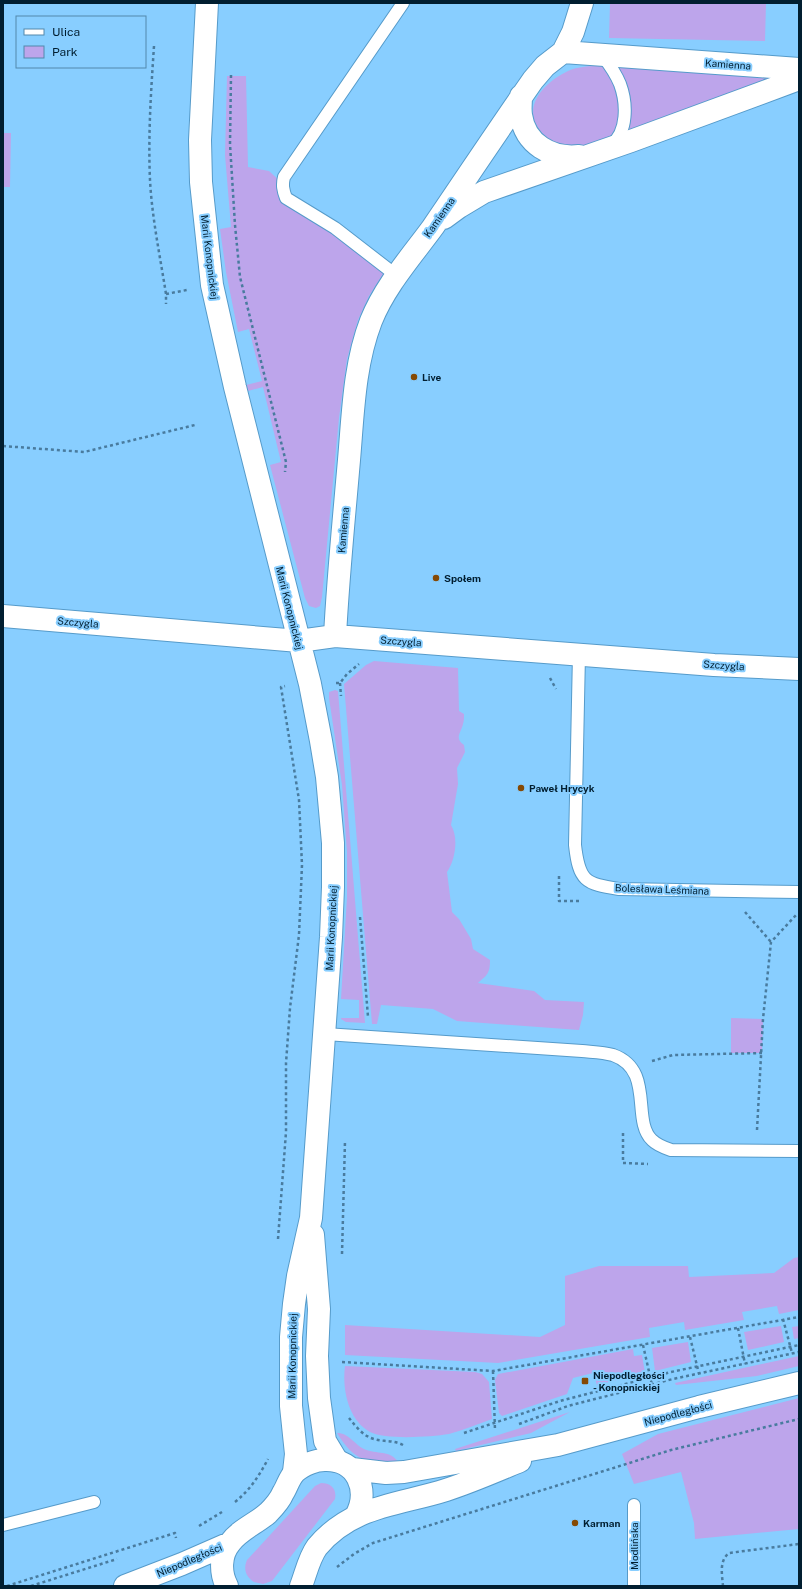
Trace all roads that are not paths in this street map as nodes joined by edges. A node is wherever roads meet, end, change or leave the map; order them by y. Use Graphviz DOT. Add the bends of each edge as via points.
graph roads {
  1 [pos="207,3"];
  2 [pos="403,3"];
  3 [pos="582,3"];
  4 [pos="563,52"];
  5 [pos="602,55"];
  6 [pos="799,69"];
  7 [pos="799,79"];
  8 [pos="521,96"];
  9 [pos="599,152"];
  10 [pos="432,228"];
  11 [pos="397,276"];
  12 [pos="3,616"];
  13 [pos="335,636"];
  14 [pos="299,641"];
  15 [pos="579,654"];
  16 [pos="799,669"];
  17 [pos="799,892"];
  18 [pos="325,1034"];
  19 [pos="799,1151"];
  20 [pos="312,1218"];
  21 [pos="799,1383"];
  22 [pos="558,1445"];
  23 [pos="344,1465"];
  24 [pos="294,1472"];
  25 [pos="94,1502"];
  26 [pos="634,1505"];
  27 [pos="356,1516"];
  28 [pos="3,1525"];
  29 [pos="230,1543"];
  30 [pos="125,1586"];
  31 [pos="227,1586"];
  32 [pos="301,1586"];
  33 [pos="634,1586"];
  1 -- 14 [label="street, Marii Konopnickiej" via="200,140 201,182 212,285"];
  2 -- 11 [label="lane" via="282,183 286,198 335,228"];
  3 -- 4 [label="street" via="573,32"];
  4 -- 5 [label="street, Kamienna"];
  4 -- 8 [label="street, Kamienna" via="545,66"];
  5 -- 6 [label="street, Kamienna"];
  5 -- 9 [label="lane" via="620,84 624,100 624,118 622,131 616,142"];
  7 -- 9 [label="street"];
  8 -- 9 [label="street" via="522,123 542,150 567,157"];
  8 -- 10 [label="street, Kamienna"];
  9 -- 10 [label="street" via="484,192"];
  10 -- 11 [label="street, Kamienna"];
  11 -- 13 [label="street, Kamienna" via="379,303 366,337 357,378 338,576"];
  12 -- 14 [label="street, Szczygla"];
  13 -- 14 [label="street, Szczygla"];
  13 -- 15 [label="street, Szczygla"];
  14 -- 18 [label="street, Marii Konopnickiej" via="323,756 333,843"];
  15 -- 16 [label="street, Szczygla"];
  15 -- 17 [label="lane, Bolesława Leśmiana" via="576,845 577,863 584,878 598,886 620,889"];
  18 -- 19 [label="lane" via="614,1055 631,1067 639,1087 644,1124 648,1135 656,1143 671,1150"];
  18 -- 20 [label="street, Marii Konopnickiej"];
  20 -- 23 [label="street, Marii Konopnickiej" via="319,1309 319,1398 325,1441"];
  20 -- 24 [label="street, Marii Konopnickiej" via="298,1276 291,1337 296,1454"];
  21 -- 22 [label="street, Niepodległości"];
  22 -- 23 [label="street, Niepodległości" via="404,1472 386,1473"];
  22 -- 27 [label="street, Niepodległości" via="448,1489 379,1506"];
  23 -- 24 [label="street, Niepodległości" via="328,1460 312,1462"];
  23 -- 27 [label="street, Marii Konopnickiej" via="360,1481 360,1504"];
  24 -- 29 [label="street, Niepodległości" via="283,1494 269,1512"];
  25 -- 28 [label="lane"];
  26 -- 33 [label="lane, Modlińska"];
  27 -- 32 [label="street, Niepodległości" via="332,1532 316,1548"];
  29 -- 30 [label="street, Niepodległości"];
  29 -- 31 [label="street" via="224,1554 222,1571"];
}
